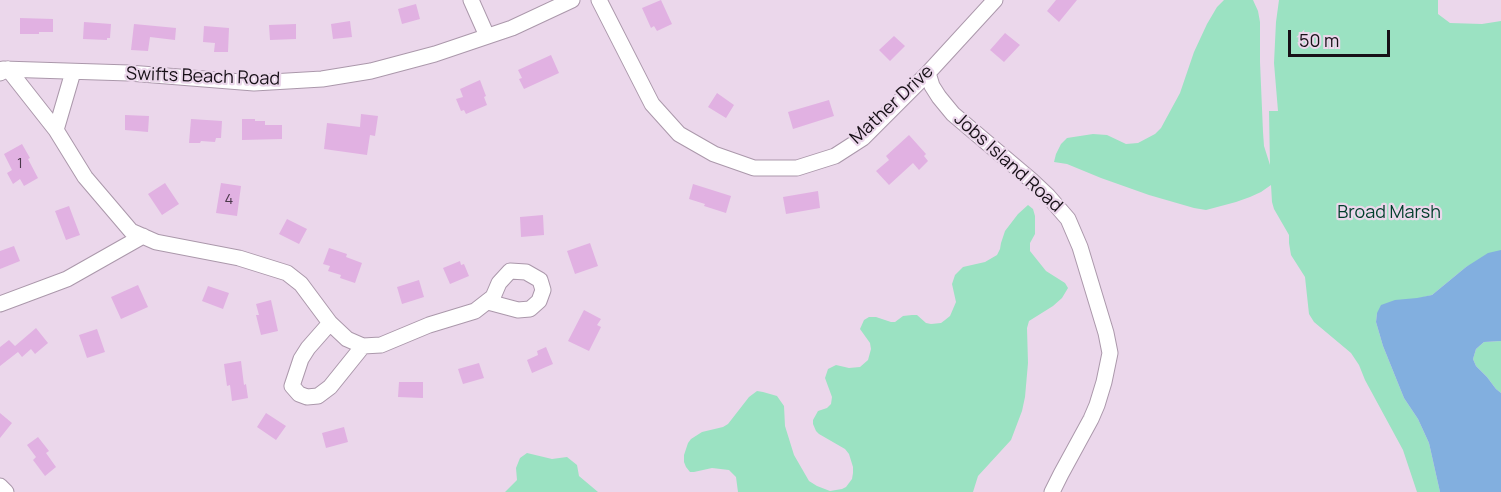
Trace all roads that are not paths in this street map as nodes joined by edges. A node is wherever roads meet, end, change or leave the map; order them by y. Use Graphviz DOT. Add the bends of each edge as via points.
graph roads {
  1 [pos="471,0"];
  2 [pos="572,0"];
  3 [pos="599,0"];
  4 [pos="995,0"];
  5 [pos="487,36"];
  6 [pos="3,70"];
  7 [pos="73,72"];
  8 [pos="928,73"];
  9 [pos="56,130"];
  10 [pos="143,236"];
  11 [pos="488,302"];
  12 [pos="0,304"];
  13 [pos="330,323"];
  14 [pos="363,346"];
  15 [pos="0,486"];
  16 [pos="6,492"];
  17 [pos="1052,492"];
  1 -- 5 [label="street"];
  2 -- 5 [label="street, Swifts Beach Road"];
  3 -- 8 [label="street, Mather Drive" via="652,104 679,134 714,154 754,168 797,168 835,156 863,138"];
  4 -- 8 [label="street, Mather Drive"];
  5 -- 7 [label="street, Swifts Beach Road" via="371,71 322,79 254,83"];
  6 -- 7 [label="street, Swifts Beach Road"];
  6 -- 9 [label="street"];
  7 -- 9 [label="street"];
  8 -- 17 [label="street, Jobs Island Road" via="932,86 953,114 1031,180 1068,219 1106,333 1110,353 1097,405"];
  9 -- 10 [label="street" via="85,177 131,231"];
  10 -- 12 [label="street" via="67,279"];
  10 -- 13 [label="street" via="288,273"];
  11 -- 14 [label="street" via="476,311 381,345"];
  13 -- 14 [label="street" via="347,339"];
  13 -- 14 [label="street" via="301,359 292,386 299,394 318,396"];
  15 -- 16 [label="street"];
}
